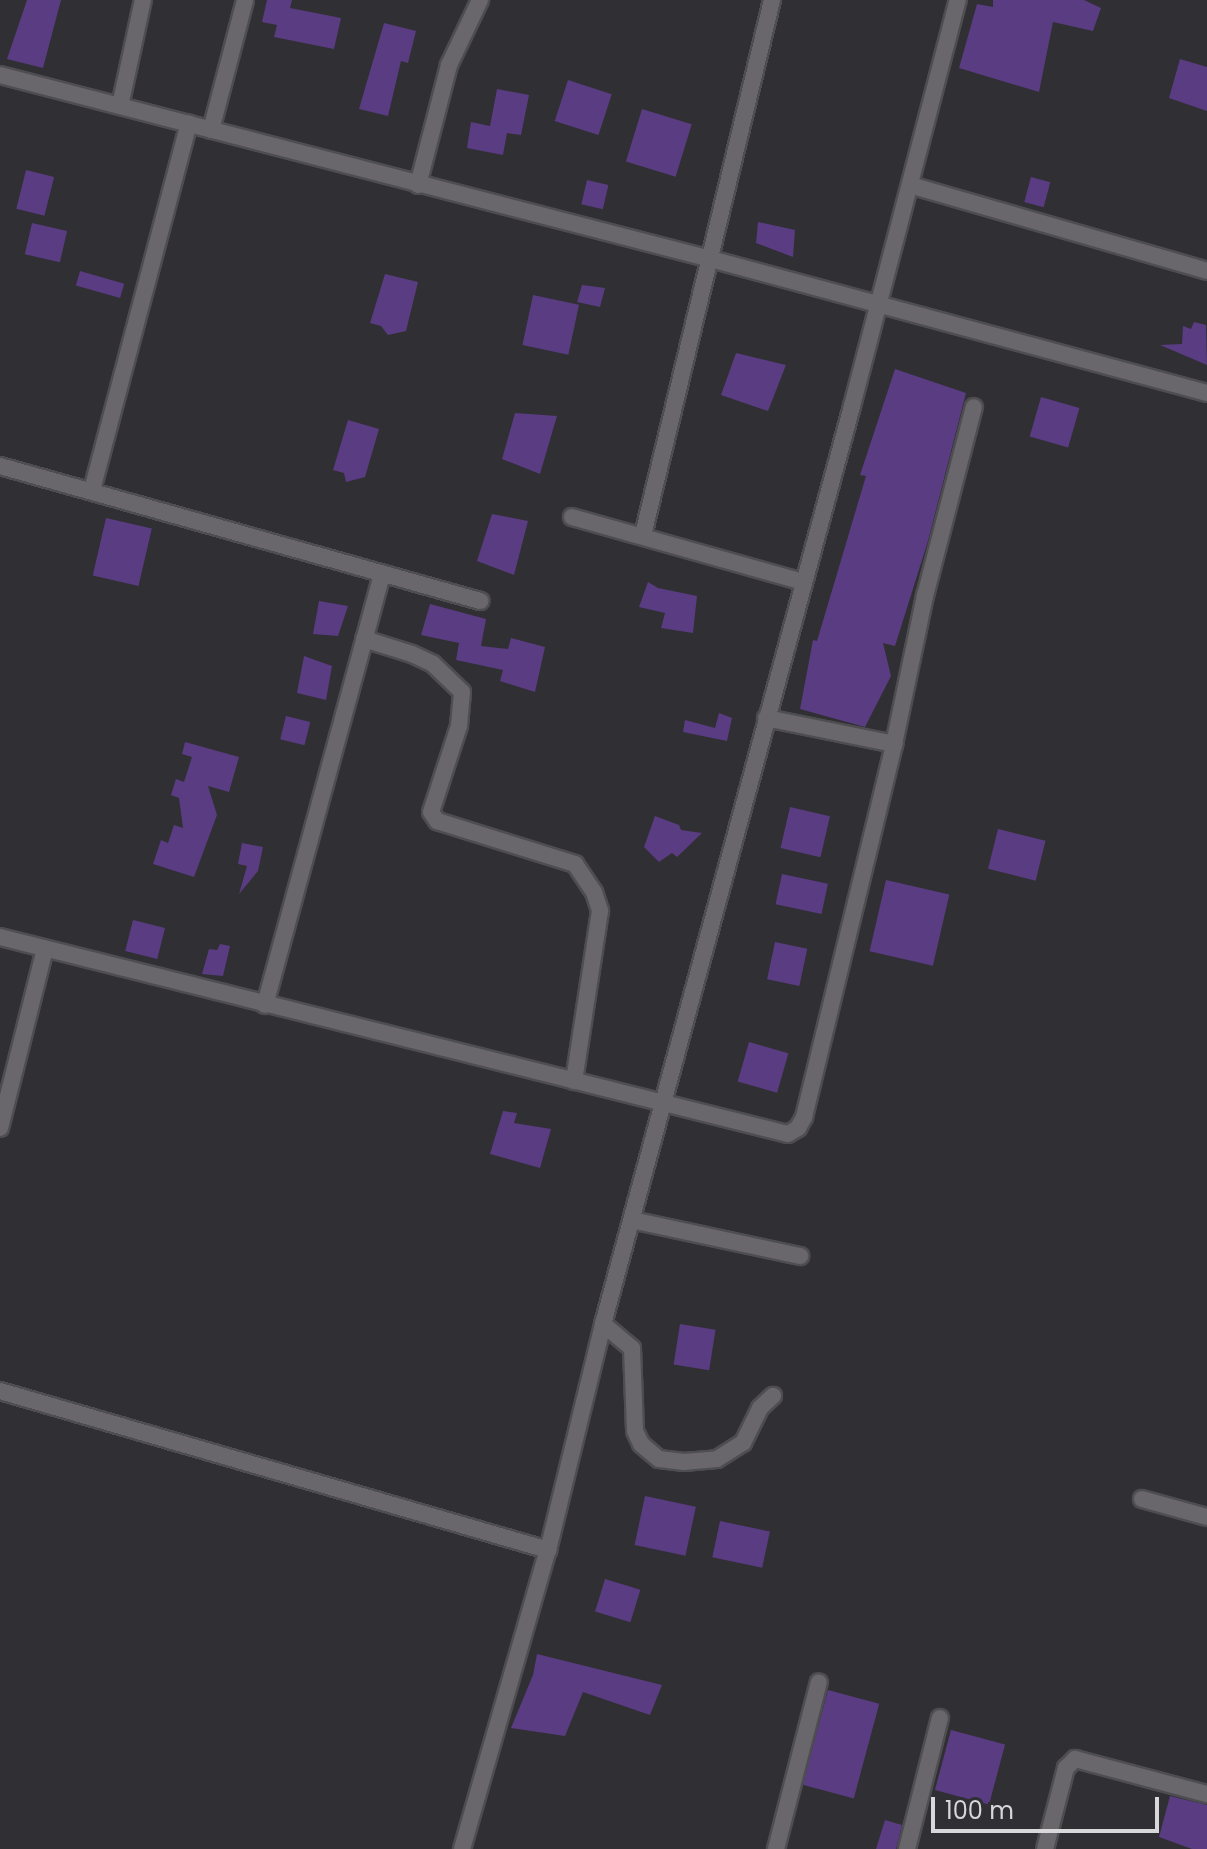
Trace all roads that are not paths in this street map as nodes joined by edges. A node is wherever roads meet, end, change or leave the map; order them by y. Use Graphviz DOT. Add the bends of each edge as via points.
graph roads {
  1 [pos="143,0"];
  2 [pos="245,0"];
  3 [pos="480,0"];
  4 [pos="772,0"];
  5 [pos="958,0"];
  6 [pos="1,72"];
  7 [pos="120,106"];
  8 [pos="189,124"];
  9 [pos="211,130"];
  10 [pos="418,185"];
  11 [pos="910,185"];
  12 [pos="707,258"];
  13 [pos="1207,271"];
  14 [pos="879,306"];
  15 [pos="1207,393"];
  16 [pos="974,407"];
  17 [pos="0,466"];
  18 [pos="92,490"];
  19 [pos="572,517"];
  20 [pos="643,535"];
  21 [pos="382,575"];
  22 [pos="803,582"];
  23 [pos="480,601"];
  24 [pos="364,639"];
  25 [pos="766,718"];
  26 [pos="894,744"];
  27 [pos="0,937"];
  28 [pos="45,949"];
  29 [pos="265,1005"];
  30 [pos="574,1081"];
  31 [pos="664,1103"];
  32 [pos="0,1128"];
  33 [pos="632,1220"];
  34 [pos="800,1256"];
  35 [pos="603,1324"];
  36 [pos="0,1391"];
  37 [pos="773,1396"];
  38 [pos="1142,1499"];
  39 [pos="1207,1517"];
  40 [pos="548,1550"];
  41 [pos="819,1682"];
  42 [pos="940,1718"];
  43 [pos="1207,1794"];
  44 [pos="462,1849"];
  45 [pos="776,1849"];
  46 [pos="907,1849"];
  47 [pos="1045,1849"];
  1 -- 7 [label="street"];
  2 -- 9 [label="street"];
  3 -- 10 [label="street" via="449,65"];
  4 -- 12 [label="street"];
  5 -- 11 [label="street"];
  6 -- 7 [label="street"];
  7 -- 8 [label="street"];
  8 -- 9 [label="street"];
  8 -- 18 [label="street"];
  9 -- 10 [label="street"];
  10 -- 12 [label="street"];
  11 -- 13 [label="street"];
  11 -- 14 [label="street"];
  12 -- 14 [label="street"];
  12 -- 20 [label="street"];
  14 -- 15 [label="street"];
  14 -- 22 [label="street"];
  16 -- 26 [label="street"];
  17 -- 18 [label="street"];
  18 -- 21 [label="street"];
  19 -- 20 [label="street"];
  20 -- 22 [label="street"];
  21 -- 23 [label="street"];
  21 -- 24 [label="street"];
  22 -- 25 [label="street"];
  24 -- 29 [label="street"];
  24 -- 30 [label="street" via="433,664 462,692 459,726 431,812 437,821 575,864 594,892 600,911"];
  25 -- 26 [label="street"];
  25 -- 31 [label="street"];
  26 -- 31 [label="street" via="798,1128 788,1134"];
  27 -- 28 [label="street"];
  28 -- 29 [label="street"];
  28 -- 32 [label="street"];
  29 -- 30 [label="street"];
  30 -- 31 [label="street"];
  31 -- 33 [label="street"];
  33 -- 34 [label="street"];
  33 -- 35 [label="street"];
  35 -- 37 [label="street" via="632,1348 635,1431 659,1459 717,1459 743,1443 760,1408"];
  35 -- 40 [label="street"];
  36 -- 40 [label="street"];
  38 -- 39 [label="street"];
  40 -- 44 [label="street"];
  41 -- 45 [label="street"];
  42 -- 46 [label="street"];
  43 -- 47 [label="street" via="1075,1759 1066,1768"];
}
